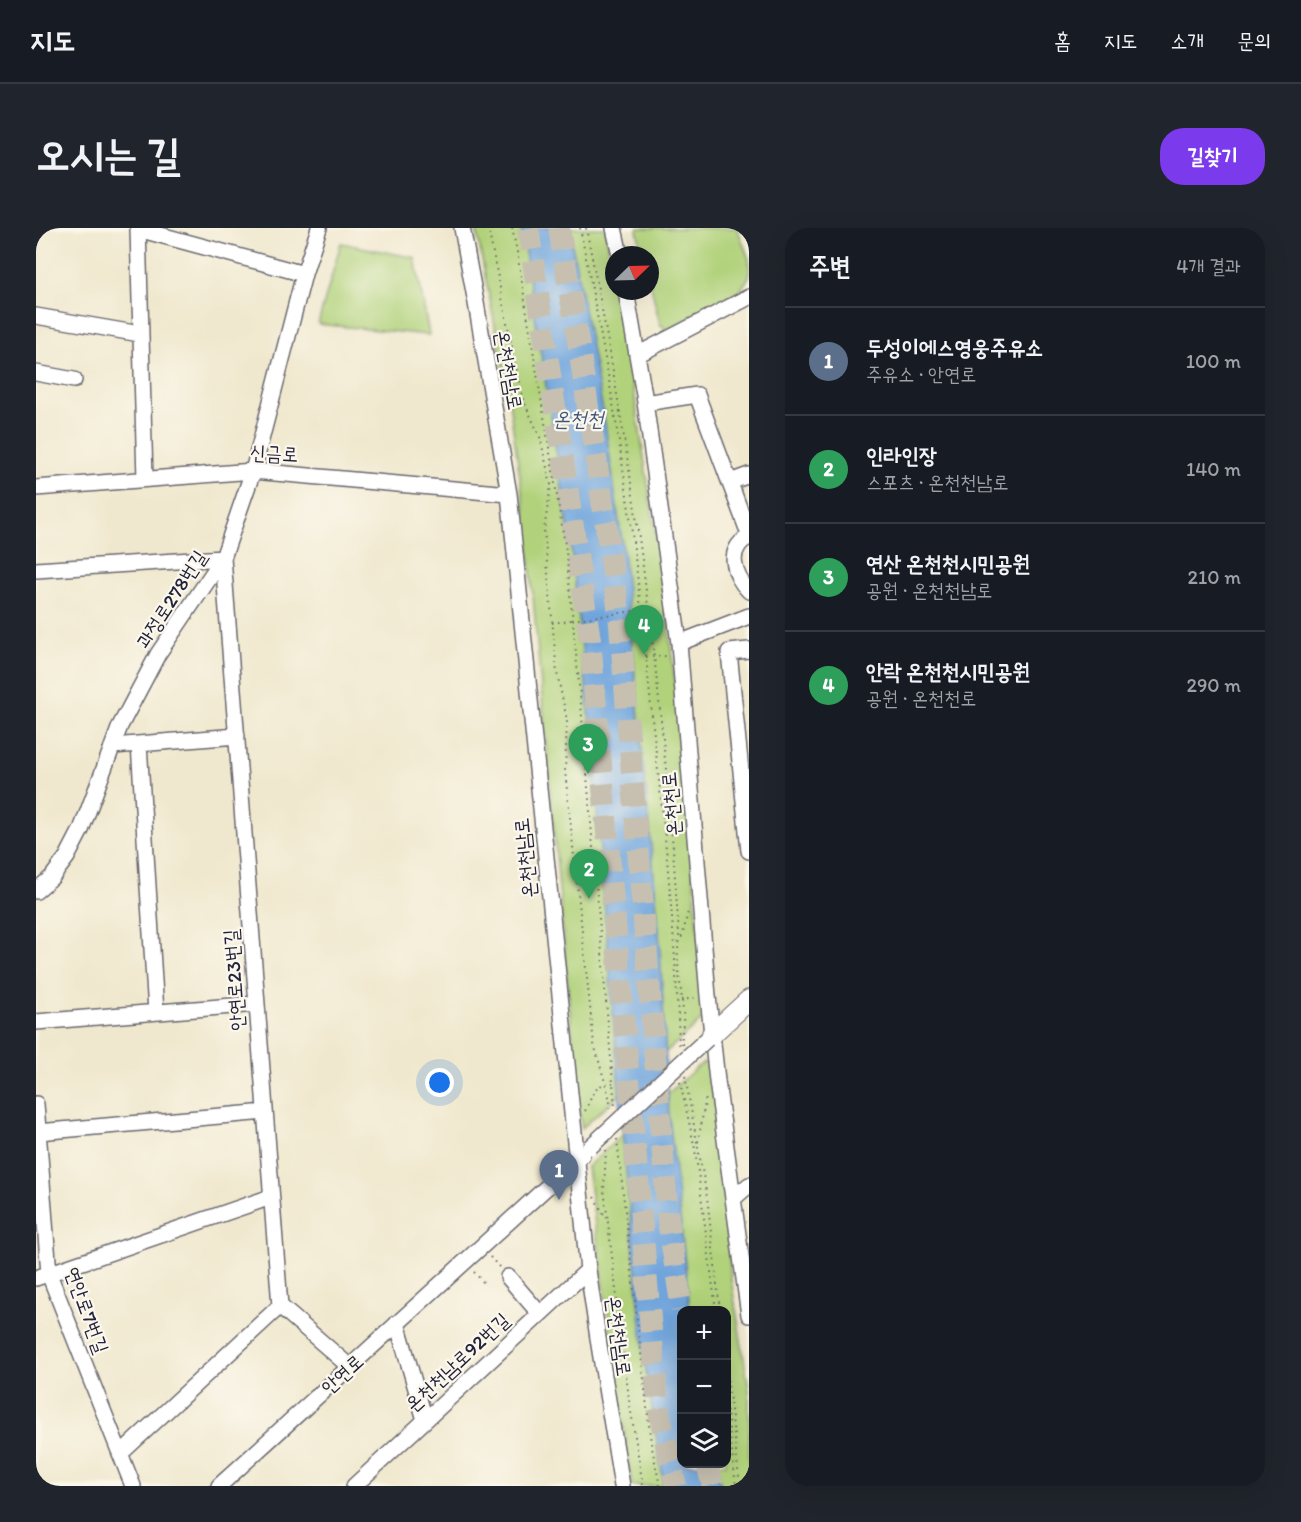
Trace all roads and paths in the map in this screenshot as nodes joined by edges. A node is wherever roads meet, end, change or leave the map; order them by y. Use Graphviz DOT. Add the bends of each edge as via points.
graph roads {
  1 [pos="319,228"];
  2 [pos="462,228"];
  3 [pos="488,228"];
  4 [pos="512,228"];
  5 [pos="580,228"];
  6 [pos="586,228"];
  7 [pos="614,228"];
  8 [pos="138,229"];
  9 [pos="618,246"];
  10 [pos="304,274"];
  11 [pos="749,297"];
  12 [pos="628,300"];
  13 [pos="36,316"];
  14 [pos="140,334"];
  15 [pos="637,355"];
  16 [pos="36,373"];
  17 [pos="74,380"];
  18 [pos="645,403"];
  19 [pos="253,471"];
  20 [pos="749,475"];
  21 [pos="145,479"];
  22 [pos="730,482"];
  23 [pos="36,488"];
  24 [pos="509,494"];
  25 [pos="749,536"];
  26 [pos="224,558"];
  27 [pos="36,570"];
  28 [pos="749,591"];
  29 [pos="641,610"];
  30 [pos="648,610"];
  31 [pos="748,616"];
  32 [pos="572,620"];
  33 [pos="552,623"];
  34 [pos="749,633"];
  35 [pos="680,649"];
  36 [pos="749,650"];
  37 [pos="646,657"];
  38 [pos="653,657"];
  39 [pos="741,695"];
  40 [pos="237,736"];
  41 [pos="139,744"];
  42 [pos="113,746"];
  43 [pos="749,851"];
  44 [pos="36,891"];
  45 [pos="674,944"];
  46 [pos="678,944"];
  47 [pos="677,1000"];
  48 [pos="682,1000"];
  49 [pos="749,1000"];
  50 [pos="257,1004"];
  51 [pos="156,1012"];
  52 [pos="36,1022"];
  53 [pos="709,1036"];
  54 [pos="682,1045"];
  55 [pos="679,1052"];
  56 [pos="679,1074"];
  57 [pos="685,1074"];
  58 [pos="717,1081"];
  59 [pos="605,1083"];
  60 [pos="613,1083"];
  61 [pos="36,1104"];
  62 [pos="609,1111"];
  63 [pos="265,1112"];
  64 [pos="583,1115"];
  65 [pos="615,1115"];
  66 [pos="38,1132"];
  67 [pos="617,1136"];
  68 [pos="698,1143"];
  69 [pos="607,1144"];
  70 [pos="693,1144"];
  71 [pos="576,1160"];
  72 [pos="749,1185"];
  73 [pos="589,1195"];
  74 [pos="272,1197"];
  75 [pos="734,1198"];
  76 [pos="607,1220"];
  77 [pos="481,1247"];
  78 [pos="465,1262"];
  79 [pos="588,1270"];
  80 [pos="43,1276"];
  81 [pos="508,1277"];
  82 [pos="747,1277"];
  83 [pos="484,1283"];
  84 [pos="280,1306"];
  85 [pos="717,1306"];
  86 [pos="718,1306"];
  87 [pos="540,1314"];
  88 [pos="749,1315"];
  89 [pos="397,1323"];
  90 [pos="350,1367"];
  91 [pos="731,1410"];
  92 [pos="727,1414"];
  93 [pos="425,1420"];
  94 [pos="120,1454"];
  95 [pos="133,1486"];
  96 [pos="219,1486"];
  97 [pos="354,1486"];
  98 [pos="622,1486"];
  99 [pos="643,1486"];
  100 [pos="660,1486"];
  101 [pos="736,1486"];
  102 [pos="740,1486"];
  1 -- 10 [label="street, 과정로278번길"];
  2 -- 24 [label="street, 온천천남로"];
  3 -- 33 [label="path" via="522,397 540,436 551,485 544,530"];
  4 -- 32 [label="path" via="566,551"];
  5 -- 29 [label="path" via="621,456"];
  6 -- 30 [label="path" via="618,401"];
  7 -- 9 [label="street"];
  8 -- 10 [label="street"];
  8 -- 14 [label="street"];
  10 -- 19 [label="street, 과정로278번길"];
  11 -- 15 [label="street"];
  12 -- 15 [label="street, 온천천로"];
  13 -- 14 [label="street"];
  14 -- 21 [label="street"];
  15 -- 18 [label="street, 온천천로"];
  16 -- 17 [label="street"];
  18 -- 22 [label="street" via="697,394"];
  18 -- 35 [label="street, 온천천로"];
  19 -- 21 [label="street, 신금로"];
  19 -- 24 [label="street, 신금로"];
  19 -- 26 [label="street, 과정로278번길"];
  20 -- 22 [label="street"];
  21 -- 23 [label="street, 신금로"];
  22 -- 25 [label="street"];
  24 -- 71 [label="street, 온천천남로"];
  25 -- 28 [label="street" via="740,543 733,565 741,584"];
  26 -- 27 [label="street"];
  26 -- 40 [label="street, 안연로23번길"];
  26 -- 42 [label="street, 과정로278번길" via="158,654"];
  29 -- 30 [label="path"];
  29 -- 32 [label="path, bridge"];
  29 -- 37 [label="path"];
  30 -- 38 [label="path"];
  31 -- 34 [label="street"];
  31 -- 35 [label="street"];
  32 -- 33 [label="path"];
  32 -- 60 [label="path"];
  33 -- 59 [label="path" via="567,720 565,771 594,1044"];
  35 -- 38 [label="path"];
  35 -- 53 [label="street, 온천천로"];
  36 -- 39 [label="street" via="729,652"];
  37 -- 38 [label="path"];
  37 -- 45 [label="path"];
  38 -- 46 [label="path"];
  39 -- 43 [label="street"];
  40 -- 41 [label="street"];
  40 -- 50 [label="street, 안연로23번길"];
  41 -- 42 [label="street"];
  41 -- 51 [label="street"];
  42 -- 44 [label="street, 과정로278번길" via="67,857"];
  45 -- 46 [label="path"];
  45 -- 47 [label="path"];
  46 -- 48 [label="path"];
  47 -- 48 [label="path"];
  47 -- 55 [label="path"];
  48 -- 54 [label="path"];
  49 -- 53 [label="main road"];
  50 -- 51 [label="street"];
  50 -- 63 [label="street, 안연로23번길"];
  51 -- 52 [label="street"];
  53 -- 58 [label="street, 온천천로"];
  53 -- 71 [label="street, 안연로, bridge"];
  56 -- 70 [label="path"];
  57 -- 68 [label="path"];
  58 -- 68 [label="path" via="707,1094"];
  58 -- 75 [label="street, 온천천로"];
  59 -- 60 [label="path"];
  59 -- 62 [label="path"];
  59 -- 64 [label="path" via="591,1097"];
  60 -- 65 [label="path"];
  61 -- 66 [label="street, 연안로7번길"];
  63 -- 66 [label="street"];
  63 -- 74 [label="street, 안연로23번길"];
  66 -- 80 [label="street, 연안로7번길"];
  67 -- 100 [label="path" via="651,1443"];
  68 -- 70 [label="path"];
  68 -- 86 [label="path"];
  69 -- 76 [label="path"];
  70 -- 85 [label="path"];
  71 -- 77 [label="street, 안연로"];
  71 -- 79 [label="street, 온천천남로"];
  72 -- 75 [label="street"];
  73 -- 76 [label="path" via="596,1198"];
  74 -- 80 [label="street"];
  74 -- 84 [label="street, 안연로23번길"];
  75 -- 82 [label="street, 온천천로"];
  76 -- 99 [label="path"];
  77 -- 78 [label="street, 안연로"];
  77 -- 81 [label="path"];
  78 -- 83 [label="path"];
  78 -- 89 [label="street, 안연로"];
  79 -- 87 [label="street, 온천천남로92번길"];
  79 -- 98 [label="street, 온천천남로"];
  80 -- 94 [label="street, 연안로7번길"];
  81 -- 87 [label="street"];
  82 -- 88 [label="street, 온천천로"];
  84 -- 90 [label="street"];
  84 -- 94 [label="street"];
  87 -- 93 [label="street, 온천천남로92번길"];
  89 -- 90 [label="street, 안연로"];
  89 -- 93 [label="street"];
  90 -- 96 [label="street, 안연로"];
  91 -- 102 [label="path"];
  92 -- 101 [label="path"];
  93 -- 97 [label="street, 온천천남로92번길"];
  94 -- 95 [label="street, 연안로7번길"];
}
